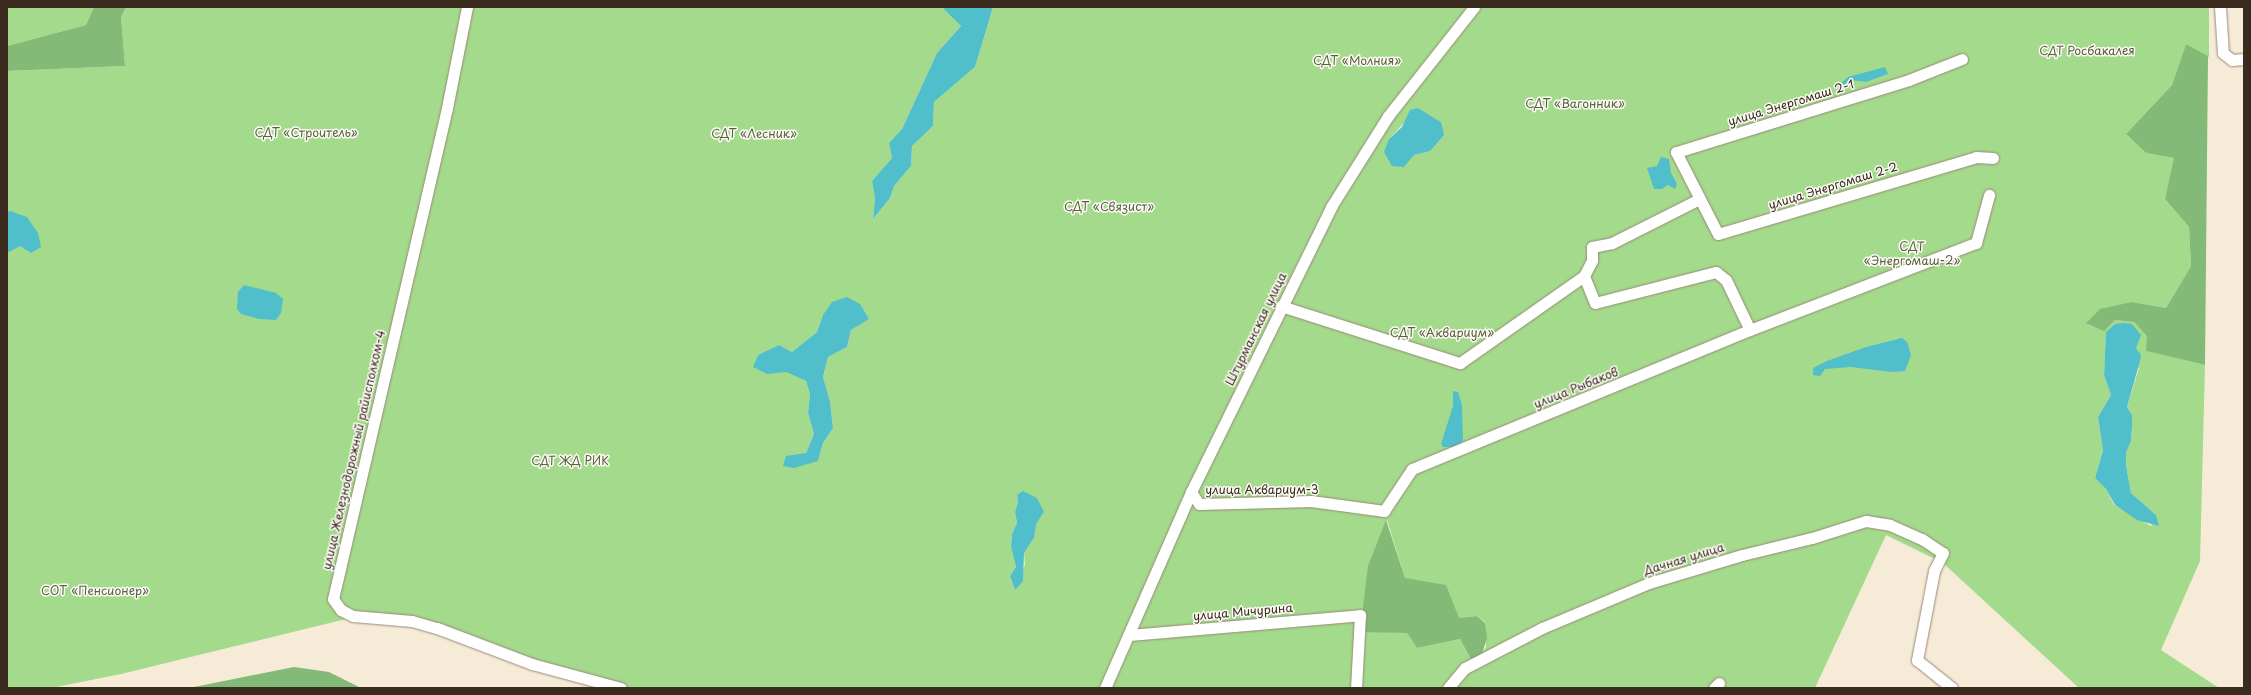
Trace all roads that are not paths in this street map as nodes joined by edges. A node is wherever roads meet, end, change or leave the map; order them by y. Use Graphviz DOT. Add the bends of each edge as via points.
graph roads {
  1 [pos="467,7"];
  2 [pos="1474,7"];
  3 [pos="2220,7"];
  4 [pos="1962,59"];
  5 [pos="2244,59"];
  6 [pos="1993,158"];
  7 [pos="1990,195"];
  8 [pos="1699,199"];
  9 [pos="1584,276"];
  10 [pos="1282,306"];
  11 [pos="1750,330"];
  12 [pos="1412,469"];
  13 [pos="1191,492"];
  14 [pos="1129,635"];
  15 [pos="621,688"];
  16 [pos="1106,688"];
  17 [pos="1356,688"];
  18 [pos="1448,688"];
  19 [pos="1952,688"];
  1 -- 15 [label="street, улица Железнодорожный райисполком-4" via="447,108 332,599 341,610 353,616 412,621 438,628 532,664"];
  2 -- 10 [label="street, Штурманская улица" via="1366,148 1331,207"];
  3 -- 5 [label="street" via="2223,53 2232,60"];
  4 -- 8 [label="street, улица Энергомаш 2-1" via="1909,80 1676,152"];
  6 -- 8 [label="street, улица Энергомаш 2-2" via="1976,157 1718,234"];
  7 -- 11 [label="street, улица Рыбаков" via="1976,243"];
  8 -- 9 [label="street" via="1612,243 1592,247 1592,260"];
  9 -- 10 [label="street" via="1458,364"];
  9 -- 11 [label="street" via="1595,303 1716,272 1726,280"];
  10 -- 13 [label="street, Штурманская улица"];
  11 -- 12 [label="street, улица Рыбаков"];
  12 -- 13 [label="street, улица Аквариум-3" via="1384,511 1311,501 1199,504"];
  13 -- 14 [label="street, Штурманская улица"];
  14 -- 16 [label="street, Штурманская улица"];
  14 -- 17 [label="street, улица Мичурина" via="1360,615"];
  18 -- 19 [label="street, Дачная улица" via="1465,668 1542,628 1649,583 1866,521 1890,525 1922,539 1943,552 1934,570 1917,660"];
}
